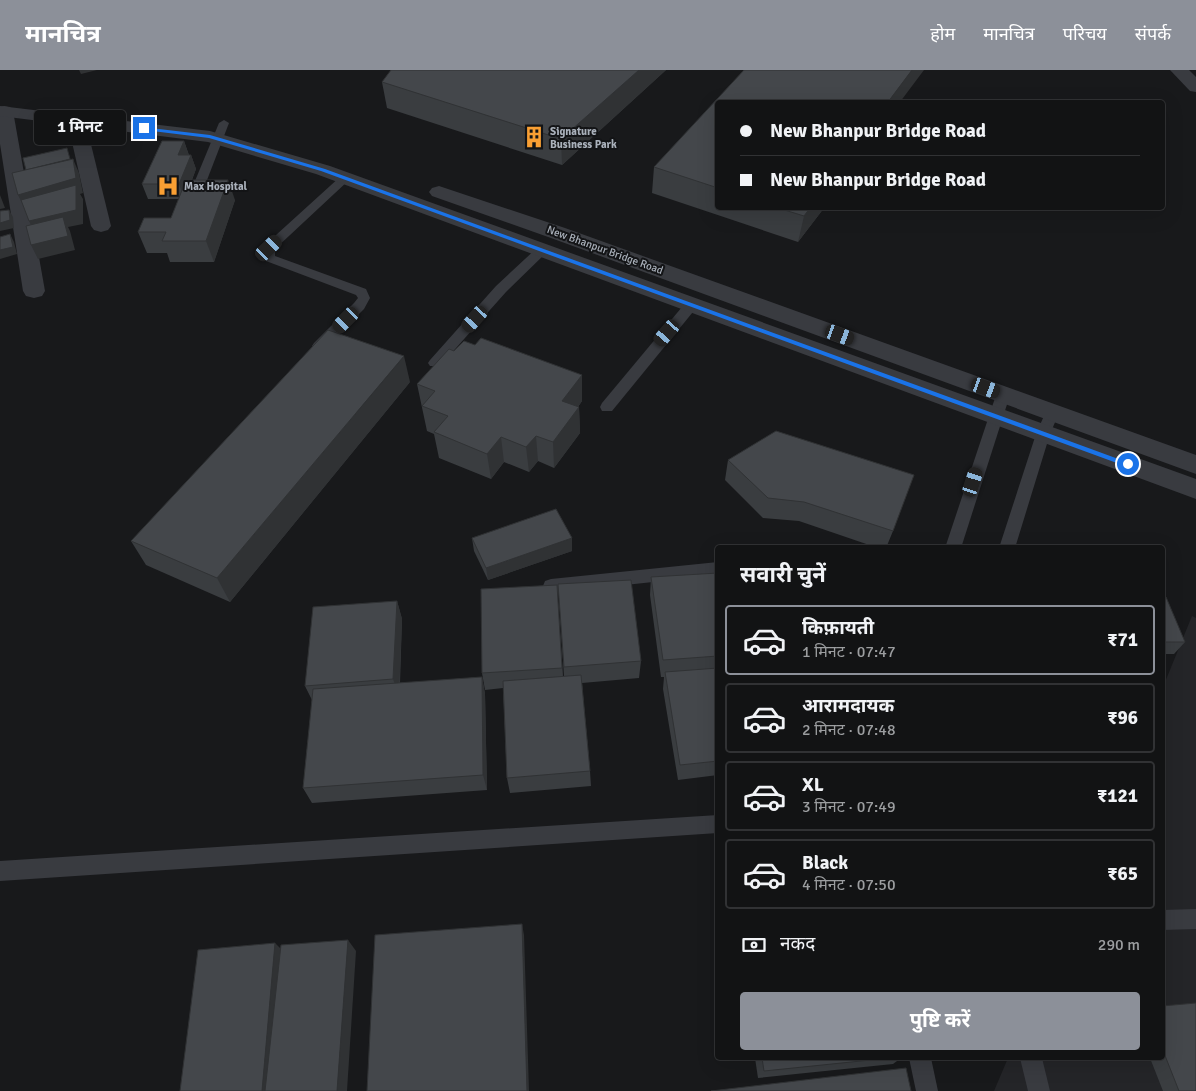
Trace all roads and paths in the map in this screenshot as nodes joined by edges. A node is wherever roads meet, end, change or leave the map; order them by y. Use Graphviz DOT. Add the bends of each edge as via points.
graph roads {
  1 [pos="1179,70"];
  2 [pos="1196,87"];
  3 [pos="1,105"];
  4 [pos="76,120"];
  5 [pos="221,131"];
  6 [pos="346,178"];
  7 [pos="8,187"];
  8 [pos="196,193"];
  9 [pos="101,226"];
  10 [pos="551,241"];
  11 [pos="34,291"];
  12 [pos="692,304"];
  13 [pos="319,346"];
  14 [pos="435,363"];
  15 [pos="1004,395"];
  16 [pos="607,407"];
  17 [pos="1052,412"];
  18 [pos="994,417"];
  19 [pos="1043,434"];
  20 [pos="1196,465"];
  21 [pos="1196,489"];
  22 [pos="955,545"];
  23 [pos="1008,545"];
  24 [pos="715,568"];
  25 [pos="552,586"];
  26 [pos="715,824"];
  27 [pos="0,871"];
  28 [pos="1196,919"];
  29 [pos="1165,920"];
  30 [pos="920,1060"];
  31 [pos="1031,1060"];
  32 [pos="927,1091"];
  33 [pos="1039,1091"];
  1 -- 2 [label="street"];
  3 -- 4 [label="street, New Bhanpur Bridge Road"];
  3 -- 5 [label="street, New Bhanpur Bridge Road"];
  3 -- 7 [label="street"];
  4 -- 5 [label="street, New Bhanpur Bridge Road"];
  4 -- 9 [label="street"];
  5 -- 6 [label="street, New Bhanpur Bridge Road"];
  5 -- 8 [label="lane"];
  5 -- 10 [label="street, New Bhanpur Bridge Road" via="267,133"];
  6 -- 10 [label="street, New Bhanpur Bridge Road"];
  6 -- 13 [label="lane" via="269,248 268,253 270,258 361,292 364,298 359,306"];
  7 -- 11 [label="street"];
  10 -- 12 [label="street, New Bhanpur Bridge Road"];
  10 -- 14 [label="lane"];
  10 -- 15 [label="street, New Bhanpur Bridge Road"];
  12 -- 16 [label="lane"];
  12 -- 18 [label="street, New Bhanpur Bridge Road"];
  15 -- 17 [label="street, New Bhanpur Bridge Road"];
  15 -- 18 [label="lane"];
  17 -- 19 [label="lane"];
  17 -- 20 [label="street, New Bhanpur Bridge Road"];
  18 -- 19 [label="street, New Bhanpur Bridge Road"];
  18 -- 22 [label="lane"];
  19 -- 21 [label="street, New Bhanpur Bridge Road"];
  19 -- 23 [label="lane"];
  24 -- 25 [label="lane"];
  26 -- 27 [label="lane"];
  28 -- 29 [label="lane"];
  30 -- 32 [label="lane"];
  31 -- 33 [label="lane"];
}
